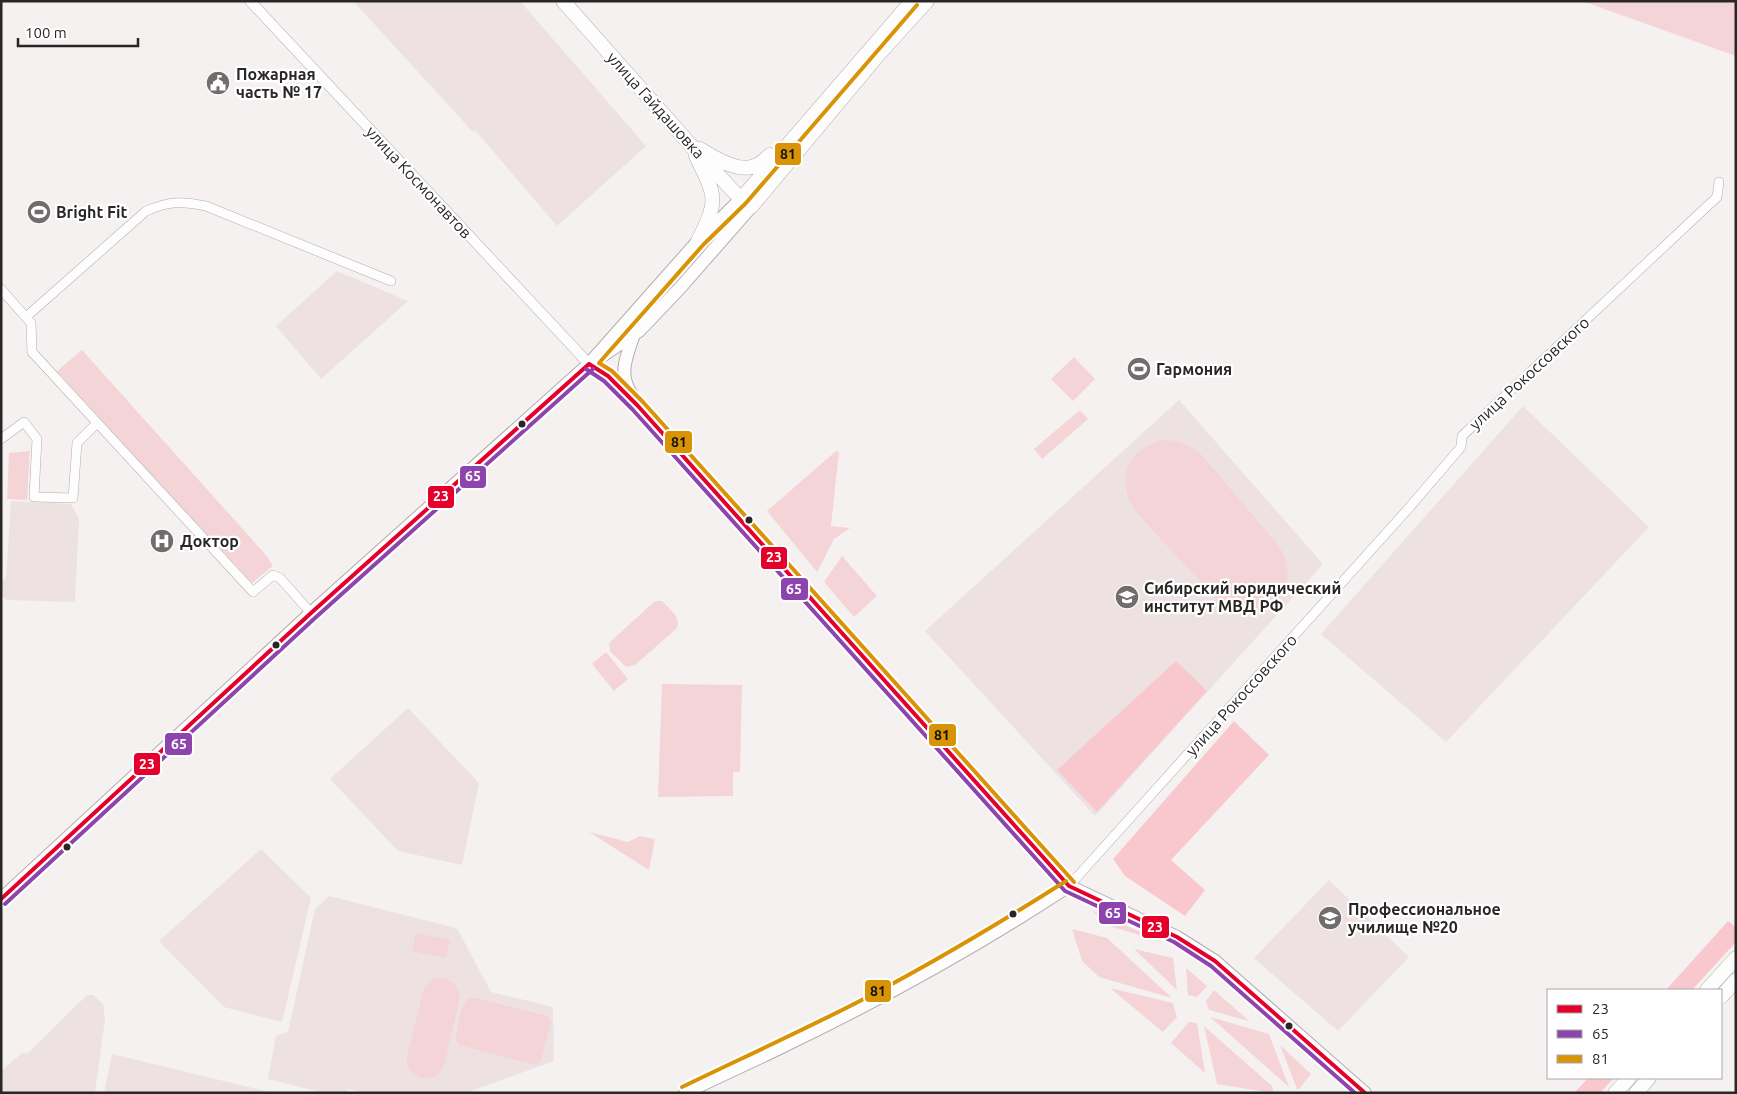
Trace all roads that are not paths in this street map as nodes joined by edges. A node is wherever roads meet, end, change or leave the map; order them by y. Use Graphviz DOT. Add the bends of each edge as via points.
graph roads {
  1 [pos="250,1"];
  2 [pos="563,1"];
  3 [pos="912,1"];
  4 [pos="926,1"];
  5 [pos="800,129"];
  6 [pos="688,142"];
  7 [pos="1719,182"];
  8 [pos="746,203"];
  9 [pos="698,241"];
  10 [pos="391,281"];
  11 [pos="1,289"];
  12 [pos="26,317"];
  13 [pos="633,337"];
  14 [pos="589,364"];
  15 [pos="638,406"];
  16 [pos="97,423"];
  17 [pos="1,438"];
  18 [pos="311,613"];
  19 [pos="1069,886"];
  20 [pos="1,899"];
  21 [pos="1736,958"];
  22 [pos="1736,980"];
  23 [pos="1708,989"];
  24 [pos="1722,995"];
  25 [pos="1628,1079"];
  26 [pos="1648,1079"];
  27 [pos="685,1093"];
  28 [pos="1365,1093"];
  29 [pos="1615,1093"];
  30 [pos="1636,1093"];
  1 -- 14 [label="street, улица Космонавтов"];
  2 -- 6 [label="main road, улица Гайдашовка"];
  3 -- 5 [label="main road"];
  4 -- 8 [label="main road"];
  5 -- 6 [label="main road" via="757,165 742,168 732,166"];
  5 -- 8 [label="main road"];
  6 -- 8 [label="main road, улица Гайдашовка"];
  6 -- 9 [label="main road" via="714,196 709,219"];
  7 -- 19 [label="street, улица Рокоссовского" via="1717,197 1462,436 1461,447 1408,509"];
  8 -- 9 [label="main road"];
  8 -- 13 [label="main road" via="680,288"];
  9 -- 14 [label="main road"];
  10 -- 12 [label="street" via="206,206 183,202 146,211"];
  11 -- 12 [label="street"];
  12 -- 16 [label="street" via="31,323 32,352"];
  13 -- 14 [label="main road"];
  13 -- 15 [label="main road" via="623,367 628,389"];
  14 -- 15 [label="main road" via="608,376"];
  14 -- 18 [label="main road"];
  15 -- 19 [label="main road"];
  16 -- 17 [label="street" via="77,443 73,498 34,497 37,439 24,422"];
  16 -- 18 [label="street" via="253,592 273,575 280,578"];
  18 -- 20 [label="main road"];
  19 -- 27 [label="main road" via="984,940 897,989"];
  19 -- 28 [label="main road" via="1177,937 1215,961"];
  21 -- 23 [label="main road"];
  22 -- 24 [label="main road"];
  25 -- 29 [label="main road"];
  26 -- 30 [label="main road"];
}
